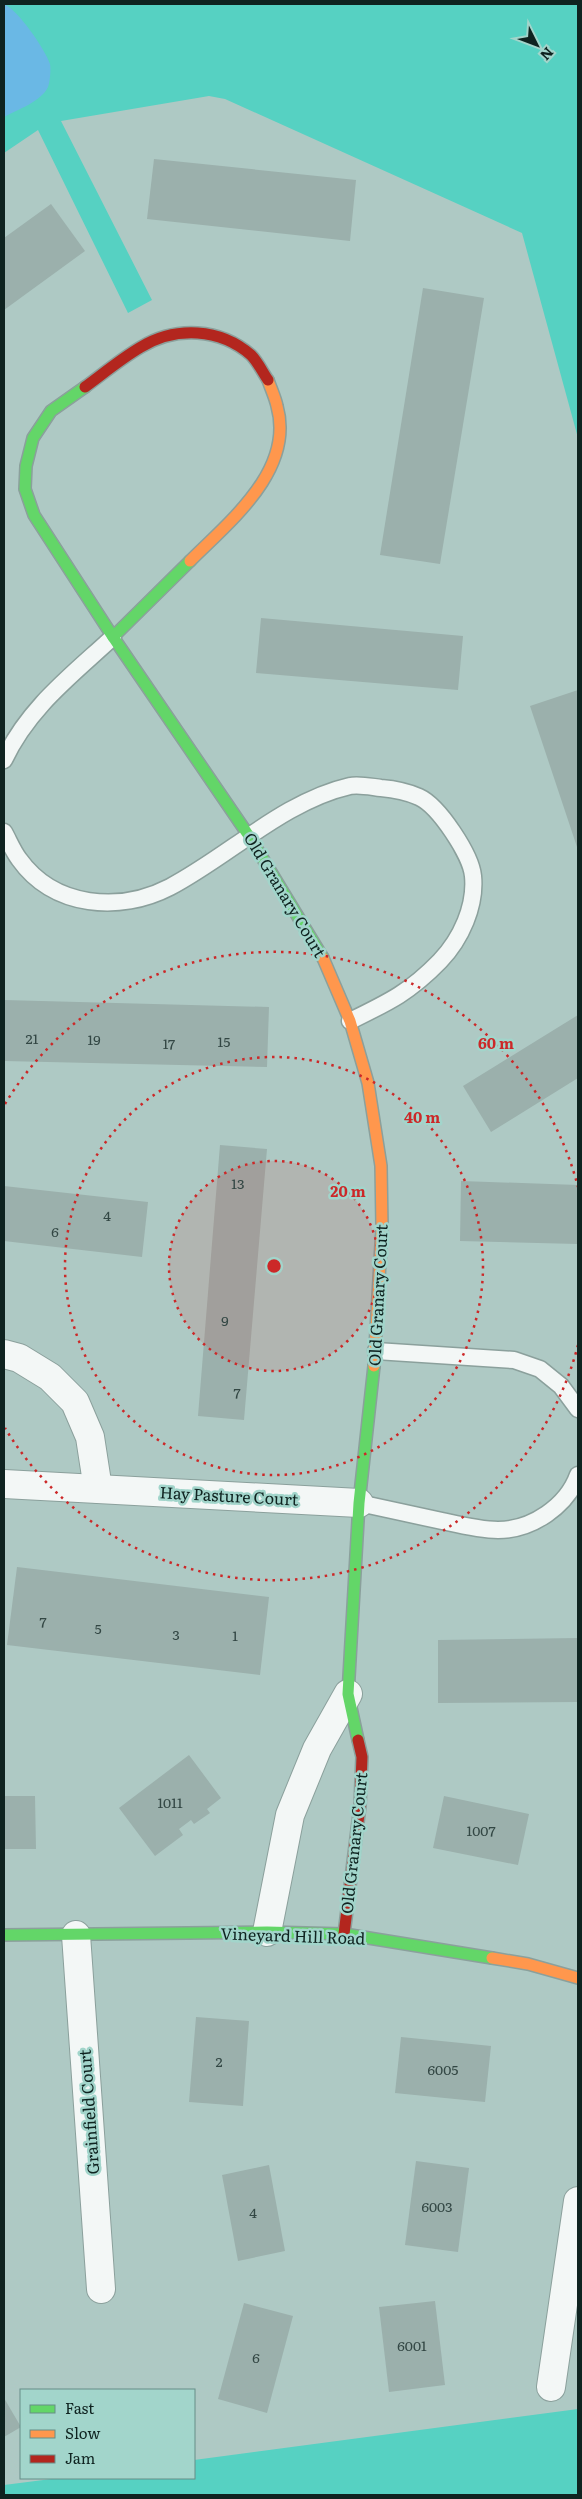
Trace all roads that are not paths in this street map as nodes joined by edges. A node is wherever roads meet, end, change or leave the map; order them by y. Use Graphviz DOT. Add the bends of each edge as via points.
graph roads {
  1 [pos="113,637"];
  2 [pos="4,760"];
  3 [pos="4,832"];
  4 [pos="250,836"];
  5 [pos="350,1022"];
  6 [pos="376,1352"];
  7 [pos="4,1354"];
  8 [pos="578,1408"];
  9 [pos="578,1475"];
  10 [pos="4,1484"];
  11 [pos="98,1490"];
  12 [pos="359,1503"];
  13 [pos="348,1694"];
  14 [pos="267,1932"];
  15 [pos="344,1934"];
  16 [pos="4,1935"];
  17 [pos="76,1935"];
  18 [pos="578,1978"];
  19 [pos="578,2201"];
  20 [pos="101,2289"];
  21 [pos="550,2387"];
  1 -- 1 [label="street, Old Granary Court" via="239,512 259,487 276,457 278,406 268,380 252,356 229,340 200,332 176,333 142,346 51,410 33,438 26,466 26,489 34,514"];
  1 -- 2 [label="lane" via="33,712 15,736"];
  1 -- 4 [label="street, Old Granary Court"];
  3 -- 4 [label="lane" via="19,860 42,882 70,898 99,904 136,900 170,887"];
  4 -- 5 [label="street, Old Granary Court" via="328,966"];
  4 -- 5 [label="lane" via="311,800 352,785 420,797 442,817 461,846 473,874 473,900 464,925 446,954 398,998"];
  5 -- 6 [label="street, Old Granary Court" via="368,1082 381,1166 382,1227"];
  6 -- 8 [label="lane" via="514,1360 540,1369 561,1386"];
  6 -- 12 [label="street, Old Granary Court"];
  7 -- 11 [label="street" via="19,1358 50,1377 75,1402 90,1437"];
  9 -- 12 [label="lane" via="572,1491 551,1511 527,1526 499,1530"];
  10 -- 11 [label="street, Hay Pasture Court"];
  11 -- 12 [label="street, Hay Pasture Court"];
  12 -- 13 [label="street, Old Granary Court"];
  13 -- 14 [label="street, Old Granary Court" via="317,1749 290,1815"];
  13 -- 15 [label="street, Old Granary Court" via="362,1756 360,1806"];
  14 -- 15 [label="street, Vineyard Hill Road"];
  14 -- 17 [label="street, Vineyard Hill Road"];
  15 -- 18 [label="street, Vineyard Hill Road" via="528,1964"];
  16 -- 17 [label="street, Vineyard Hill Road"];
  17 -- 20 [label="street, Grainfield Court"];
  19 -- 21 [label="street"];
}
